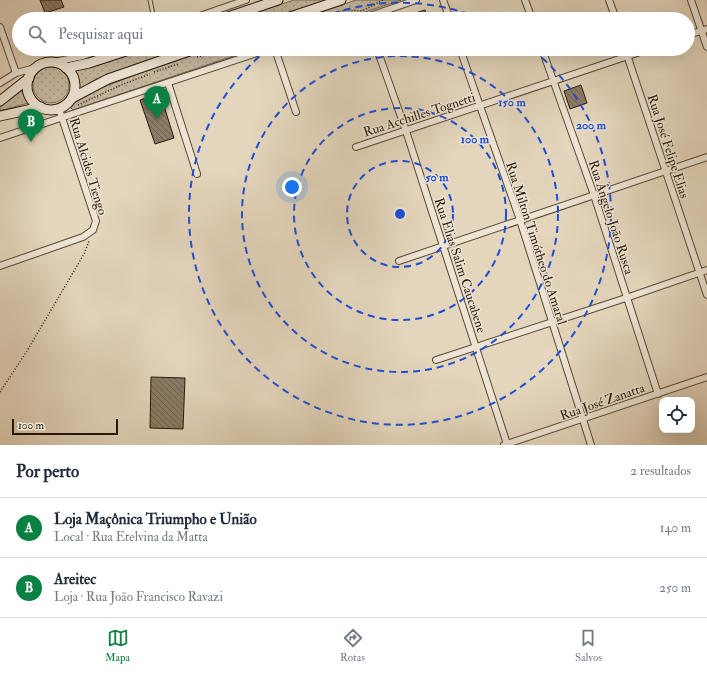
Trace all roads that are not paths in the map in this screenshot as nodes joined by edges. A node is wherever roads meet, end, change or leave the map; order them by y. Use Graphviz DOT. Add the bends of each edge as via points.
graph roads {
  1 [pos="150,0"];
  2 [pos="246,0"];
  3 [pos="278,0"];
  4 [pos="341,0"];
  5 [pos="416,0"];
  6 [pos="443,0"];
  7 [pos="525,0"];
  8 [pos="610,0"];
  9 [pos="691,0"];
  10 [pos="153,12"];
  11 [pos="211,12"];
  12 [pos="243,12"];
  13 [pos="305,12"];
  14 [pos="382,12"];
  15 [pos="447,12"];
  16 [pos="529,12"];
  17 [pos="614,12"];
  18 [pos="0,27"];
  19 [pos="704,30"];
  20 [pos="707,47"];
  21 [pos="82,56"];
  22 [pos="110,56"];
  23 [pos="187,56"];
  24 [pos="248,56"];
  25 [pos="277,56"];
  26 [pos="379,56"];
  27 [pos="462,56"];
  28 [pos="544,56"];
  29 [pos="628,56"];
  30 [pos="54,62"];
  31 [pos="35,68"];
  32 [pos="66,68"];
  33 [pos="16,73"];
  34 [pos="29,78"];
  35 [pos="552,81"];
  36 [pos="0,83"];
  37 [pos="168,83"];
  38 [pos="0,101"];
  39 [pos="75,101"];
  40 [pos="480,106"];
  41 [pos="41,107"];
  42 [pos="296,112"];
  43 [pos="61,113"];
  44 [pos="0,116"];
  45 [pos="406,131"];
  46 [pos="0,138"];
  47 [pos="356,147"];
  48 [pos="707,157"];
  49 [pos="666,171"];
  50 [pos="197,174"];
  51 [pos="594,195"];
  52 [pos="520,220"];
  53 [pos="443,246"];
  54 [pos="398,261"];
  55 [pos="0,266"];
  56 [pos="707,270"];
  57 [pos="700,272"];
  58 [pos="707,295"];
  59 [pos="626,298"];
  60 [pos="552,322"];
  61 [pos="476,347"];
  62 [pos="436,360"];
  63 [pos="707,377"];
  64 [pos="658,394"];
  65 [pos="583,419"];
  66 [pos="506,444"];
  67 [pos="591,445"];
  1 -- 10 [label="lane"];
  2 -- 11 [label="street"];
  3 -- 12 [label="main road"];
  4 -- 13 [label="main road"];
  5 -- 14 [label="street"];
  6 -- 15 [label="street"];
  7 -- 16 [label="street"];
  8 -- 17 [label="street"];
  9 -- 19 [label="street"];
  18 -- 33 [label="street"];
  19 -- 20 [label="street"];
  21 -- 30 [label="street"];
  22 -- 32 [label="main road"];
  23 -- 39 [label="main road" via="108,80"];
  24 -- 37 [label="street"];
  25 -- 42 [label="street"];
  26 -- 45 [label="street, Rua Elias Salim Caucabene"];
  27 -- 40 [label="street, Rua Milton Timótheo do Amaral"];
  28 -- 35 [label="street, Rua Ângelo João Rusca"];
  29 -- 35 [label="street, Rua Acchilles Tognetti"];
  29 -- 49 [label="street, Rua José Felipe Elias"];
  30 -- 31 [label="main road" via="41,64"];
  30 -- 32 [label="main road"];
  31 -- 33 [label="street"];
  31 -- 34 [label="main road"];
  32 -- 39 [label="main road" via="74,82"];
  33 -- 36 [label="street"];
  34 -- 38 [label="main road"];
  34 -- 41 [label="main road" via="27,85 30,98"];
  35 -- 40 [label="street, Rua Acchilles Tognetti"];
  35 -- 51 [label="street, Rua Ângelo João Rusca"];
  37 -- 43 [label="street"];
  37 -- 50 [label="street"];
  39 -- 43 [label="main road" via="68,102"];
  40 -- 45 [label="street, Rua Acchilles Tognetti"];
  40 -- 52 [label="street, Rua Milton Timótheo do Amaral"];
  41 -- 43 [label="main road"];
  41 -- 44 [label="main road"];
  43 -- 46 [label="street"];
  43 -- 55 [label="street, Rua Alcides Tiengo" via="96,221 93,230 84,237"];
  45 -- 47 [label="street, Rua Acchilles Tognetti"];
  45 -- 53 [label="street, Rua Elias Salim Caucabene"];
  48 -- 49 [label="street"];
  49 -- 51 [label="street"];
  49 -- 57 [label="street, Rua José Felipe Elias"];
  51 -- 52 [label="street"];
  51 -- 59 [label="street, Rua Ângelo João Rusca"];
  52 -- 53 [label="street"];
  52 -- 60 [label="street, Rua Milton Timótheo do Amaral"];
  53 -- 54 [label="street"];
  53 -- 61 [label="street, Rua Elias Salim Caucabene"];
  56 -- 57 [label="street"];
  57 -- 58 [label="street, Rua José Felipe Elias"];
  57 -- 59 [label="street"];
  59 -- 60 [label="street"];
  59 -- 64 [label="street, Rua Ângelo João Rusca"];
  60 -- 61 [label="street"];
  60 -- 65 [label="street, Rua Milton Timótheo do Amaral"];
  61 -- 62 [label="street"];
  61 -- 66 [label="street, Rua Elias Salim Caucabene"];
  63 -- 64 [label="street, Rua José Zanatta"];
  64 -- 65 [label="street, Rua José Zanatta"];
  65 -- 66 [label="street, Rua José Zanatta"];
  65 -- 67 [label="street, Rua Milton Timótheo do Amaral"];
}
